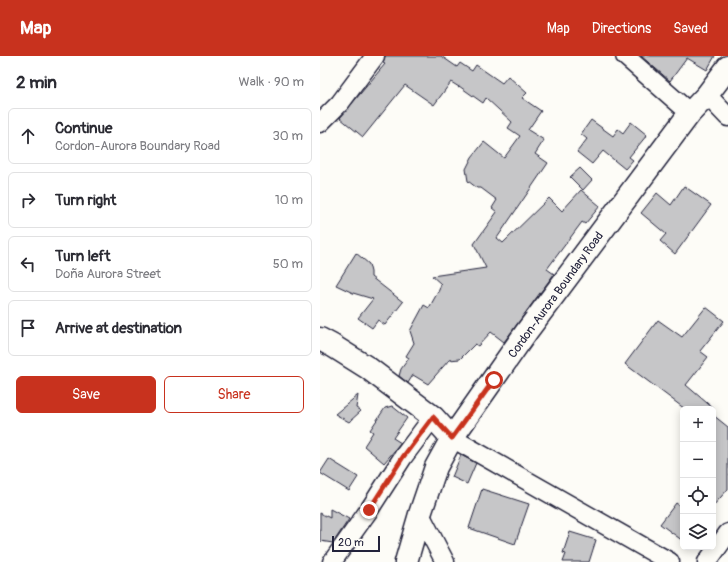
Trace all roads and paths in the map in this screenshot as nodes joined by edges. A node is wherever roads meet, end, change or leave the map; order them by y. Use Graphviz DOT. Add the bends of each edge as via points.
graph roads {
  1 [pos="375,56"];
  2 [pos="624,56"];
  3 [pos="728,67"];
  4 [pos="707,95"];
  5 [pos="690,113"];
  6 [pos="728,117"];
  7 [pos="320,123"];
  8 [pos="320,339"];
  9 [pos="433,417"];
  10 [pos="452,438"];
  11 [pos="420,514"];
  12 [pos="728,533"];
  13 [pos="332,562"];
  14 [pos="406,562"];
  15 [pos="445,562"];
  16 [pos="670,562"];
  17 [pos="707,562"];
  1 -- 7 [label="street" via="340,103"];
  2 -- 5 [label="street"];
  3 -- 4 [label="main road, Cordon-Aurora Boundary Road"];
  4 -- 5 [label="main road, Cordon-Aurora Boundary Road"];
  4 -- 6 [label="street"];
  5 -- 10 [label="main road, Cordon-Aurora Boundary Road" via="527,331"];
  8 -- 9 [label="main road" via="368,368"];
  9 -- 10 [label="main road"];
  9 -- 13 [label="street"];
  10 -- 11 [label="main road, Cordon-Aurora Boundary Road" via="436,467"];
  10 -- 16 [label="street"];
  11 -- 14 [label="main road, Cordon-Aurora Boundary Road"];
  11 -- 15 [label="street"];
  12 -- 17 [label="street"];
}
